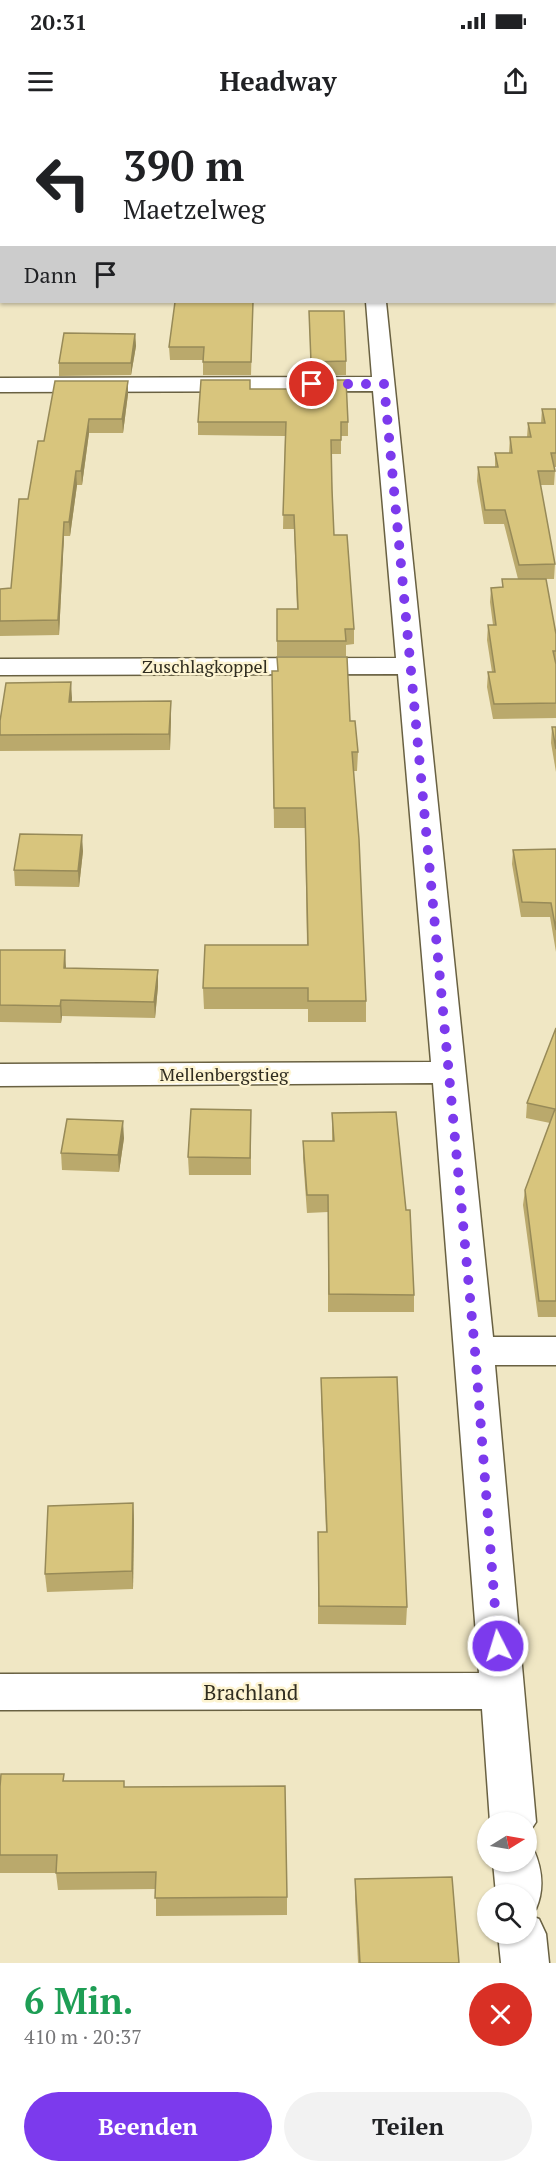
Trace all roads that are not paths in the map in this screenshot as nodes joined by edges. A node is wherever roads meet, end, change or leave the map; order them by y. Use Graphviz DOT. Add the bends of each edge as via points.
graph roads {
  1 [pos="376,303"];
  2 [pos="384,384"];
  3 [pos="0,385"];
  4 [pos="410,666"];
  5 [pos="0,667"];
  6 [pos="448,1072"];
  7 [pos="0,1075"];
  8 [pos="475,1351"];
  9 [pos="556,1351"];
  10 [pos="502,1691"];
  11 [pos="0,1692"];
  12 [pos="512,1812"];
  13 [pos="523,1944"];
  14 [pos="525,1963"];
  1 -- 2 [label="street"];
  2 -- 3 [label="street"];
  2 -- 4 [label="street"];
  4 -- 5 [label="street, Zuschlagkoppel"];
  4 -- 6 [label="street"];
  6 -- 7 [label="street, Mellenbergstieg"];
  6 -- 8 [label="street"];
  8 -- 9 [label="street"];
  8 -- 10 [label="street"];
  10 -- 11 [label="street, Brachland"];
  10 -- 12 [label="street"];
  13 -- 14 [label="street"];
}
